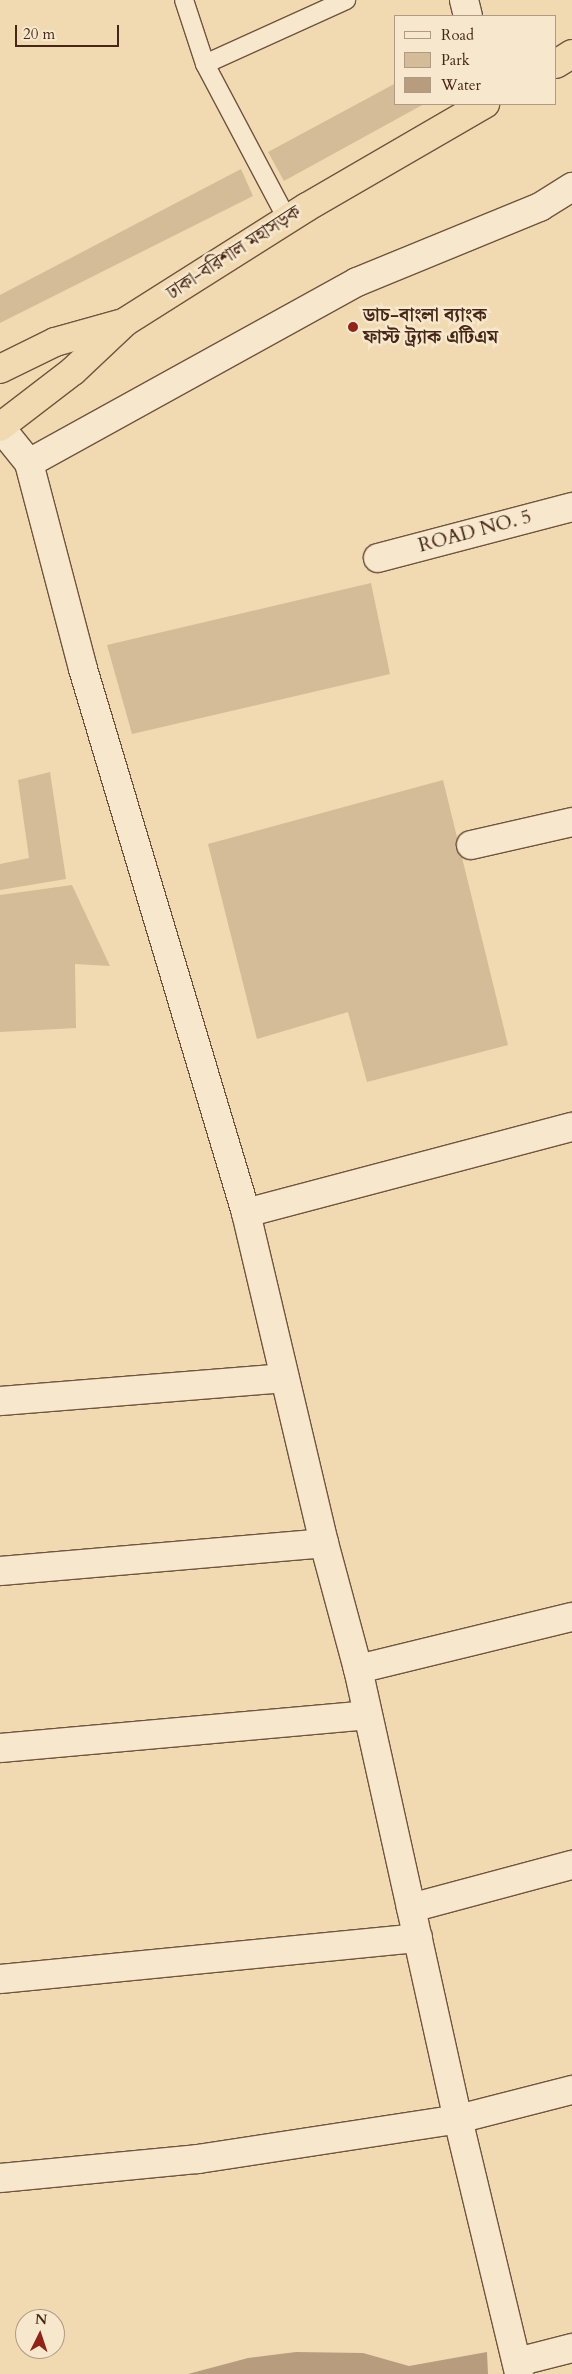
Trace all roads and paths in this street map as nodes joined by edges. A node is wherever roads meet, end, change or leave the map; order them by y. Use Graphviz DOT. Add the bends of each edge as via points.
graph roads {
  1 [pos="184,0"];
  2 [pos="346,0"];
  3 [pos="464,0"];
  4 [pos="468,15"];
  5 [pos="572,54"];
  6 [pos="557,63"];
  7 [pos="205,64"];
  8 [pos="483,105"];
  9 [pos="572,186"];
  10 [pos="287,219"];
  11 [pos="126,322"];
  12 [pos="0,369"];
  13 [pos="0,427"];
  14 [pos="29,463"];
  15 [pos="572,507"];
  16 [pos="378,558"];
  17 [pos="572,822"];
  18 [pos="471,845"];
  19 [pos="572,1127"];
  20 [pos="246,1213"];
  21 [pos="284,1378"];
  22 [pos="0,1401"];
  23 [pos="324,1543"];
  24 [pos="0,1571"];
  25 [pos="572,1617"];
  26 [pos="358,1669"];
  27 [pos="367,1715"];
  28 [pos="0,1748"];
  29 [pos="572,1865"];
  30 [pos="411,1908"];
  31 [pos="418,1938"];
  32 [pos="0,1979"];
  33 [pos="572,2090"];
  34 [pos="458,2119"];
  35 [pos="0,2178"];
  36 [pos="572,2348"];
  37 [pos="518,2368"];
  1 -- 7 [label="lane"];
  2 -- 7 [label="lane"];
  3 -- 4 [label="street"];
  5 -- 6 [label="highway"];
  7 -- 10 [label="lane"];
  8 -- 10 [label="highway, ঢাকা-বরিশাল মহাসড়ক"];
  9 -- 14 [label="street" via="540,207 357,282"];
  10 -- 11 [label="highway, ঢাকা-বরিশাল মহাসড়ক"];
  11 -- 12 [label="highway" via="55,342"];
  11 -- 13 [label="highway, ঢাকা-বরিশাল মহাসড়ক" via="72,371"];
  13 -- 14 [label="street"];
  14 -- 20 [label="street" via="83,670"];
  15 -- 16 [label="street, ROAD NO. 5"];
  17 -- 18 [label="street"];
  19 -- 20 [label="street"];
  20 -- 21 [label="street"];
  21 -- 22 [label="street"];
  21 -- 23 [label="street"];
  23 -- 24 [label="street"];
  23 -- 26 [label="street"];
  25 -- 26 [label="street"];
  26 -- 27 [label="street"];
  27 -- 28 [label="street"];
  27 -- 30 [label="street"];
  29 -- 30 [label="street"];
  30 -- 31 [label="street"];
  31 -- 32 [label="street"];
  31 -- 34 [label="street"];
  33 -- 34 [label="street"];
  34 -- 35 [label="street" via="198,2159"];
  34 -- 37 [label="street"];
  36 -- 37 [label="street"];
}
